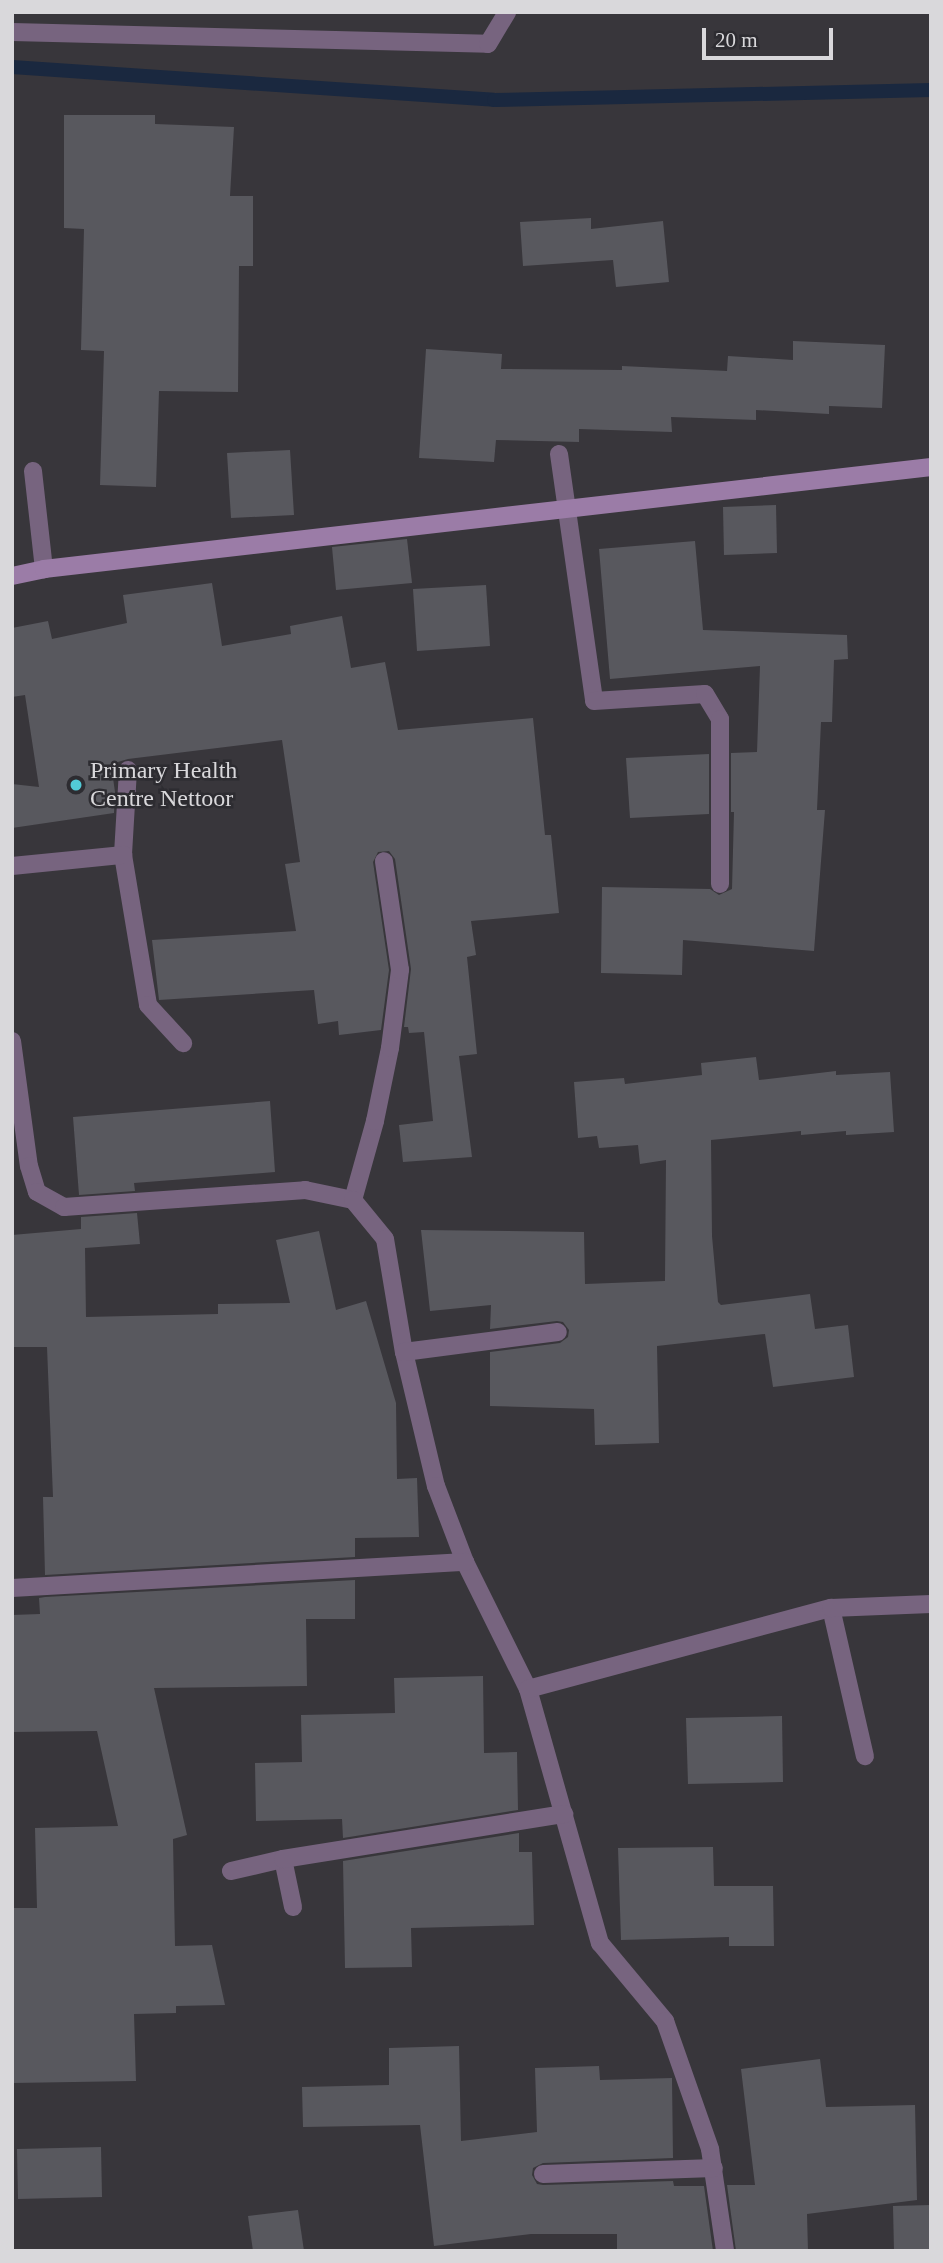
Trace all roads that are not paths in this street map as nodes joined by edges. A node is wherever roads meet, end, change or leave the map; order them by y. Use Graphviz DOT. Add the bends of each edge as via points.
graph roads {
  1 [pos="507,12"];
  2 [pos="12,32"];
  3 [pos="559,454"];
  4 [pos="931,467"];
  5 [pos="33,471"];
  6 [pos="564,508"];
  7 [pos="44,569"];
  8 [pos="12,576"];
  9 [pos="128,770"];
  10 [pos="122,855"];
  11 [pos="384,861"];
  12 [pos="12,866"];
  13 [pos="720,884"];
  14 [pos="12,1041"];
  15 [pos="183,1043"];
  16 [pos="352,1200"];
  17 [pos="558,1332"];
  18 [pos="404,1352"];
  19 [pos="465,1562"];
  20 [pos="12,1588"];
  21 [pos="931,1604"];
  22 [pos="831,1608"];
  23 [pos="528,1689"];
  24 [pos="865,1756"];
  25 [pos="564,1814"];
  26 [pos="283,1859"];
  27 [pos="230,1871"];
  28 [pos="293,1907"];
  29 [pos="714,2168"];
  30 [pos="543,2174"];
  31 [pos="725,2251"];
  1 -- 2 [label="street" via="488,44"];
  3 -- 6 [label="street"];
  4 -- 6 [label="street"];
  5 -- 7 [label="street"];
  6 -- 7 [label="street"];
  6 -- 13 [label="street" via="594,701 705,694 720,719"];
  7 -- 8 [label="street"];
  9 -- 10 [label="street"];
  10 -- 12 [label="street"];
  10 -- 15 [label="street" via="148,1005"];
  11 -- 16 [label="street" via="400,970 390,1048"];
  14 -- 16 [label="street" via="37,1192 64,1207 305,1190"];
  16 -- 18 [label="street" via="385,1239"];
  17 -- 18 [label="street"];
  18 -- 19 [label="street" via="436,1486"];
  19 -- 20 [label="street"];
  19 -- 23 [label="street"];
  21 -- 22 [label="street"];
  22 -- 23 [label="street"];
  22 -- 24 [label="street"];
  23 -- 25 [label="street"];
  25 -- 26 [label="street"];
  25 -- 29 [label="street" via="600,1943 665,2021"];
  26 -- 27 [label="street"];
  26 -- 28 [label="street"];
  29 -- 30 [label="street"];
  29 -- 31 [label="street"];
}
